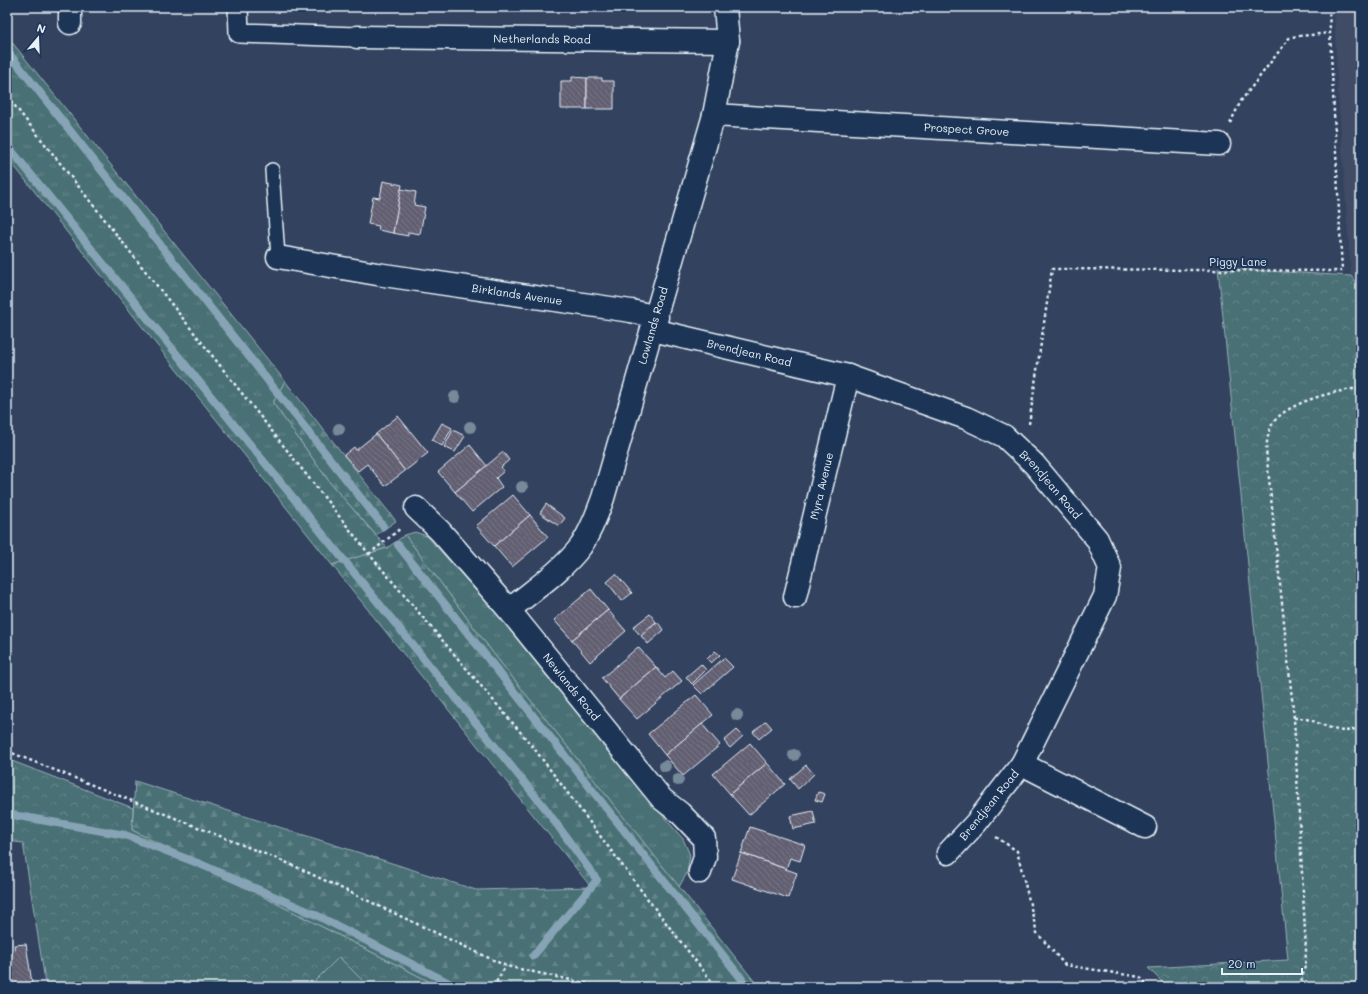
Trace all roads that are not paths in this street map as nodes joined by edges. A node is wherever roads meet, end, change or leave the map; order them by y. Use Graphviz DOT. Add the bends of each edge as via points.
graph roads {
  1 [pos="238,7"];
  2 [pos="725,7"];
  3 [pos="357,38"];
  4 [pos="728,41"];
  5 [pos="714,115"];
  6 [pos="1219,144"];
  7 [pos="272,170"];
  8 [pos="278,257"];
  9 [pos="655,323"];
  10 [pos="848,376"];
  11 [pos="416,508"];
  12 [pos="795,597"];
  13 [pos="509,610"];
  14 [pos="1022,764"];
  15 [pos="1145,827"];
  16 [pos="948,853"];
  17 [pos="700,872"];
  1 -- 3 [label="street" via="239,33"];
  2 -- 4 [label="street, Lowlands Road"];
  3 -- 4 [label="street, Netherlands Road"];
  4 -- 5 [label="street, Lowlands Road"];
  5 -- 6 [label="street, Prospect Grove"];
  5 -- 9 [label="street, Lowlands Road"];
  7 -- 8 [label="lane"];
  8 -- 9 [label="street, Birklands Avenue" via="630,311"];
  9 -- 10 [label="street, Brendjean Road"];
  9 -- 13 [label="street, Lowlands Road" via="595,521 571,557"];
  10 -- 12 [label="street, Myra Avenue"];
  10 -- 14 [label="street, Brendjean Road" via="966,418 1004,436 1034,464 1097,539 1110,568 1105,596"];
  11 -- 13 [label="street, Newlands Road" via="440,531"];
  13 -- 17 [label="street, Newlands Road" via="662,799 704,838 705,857"];
  14 -- 15 [label="street"];
  14 -- 16 [label="street, Brendjean Road" via="976,823"];
}
